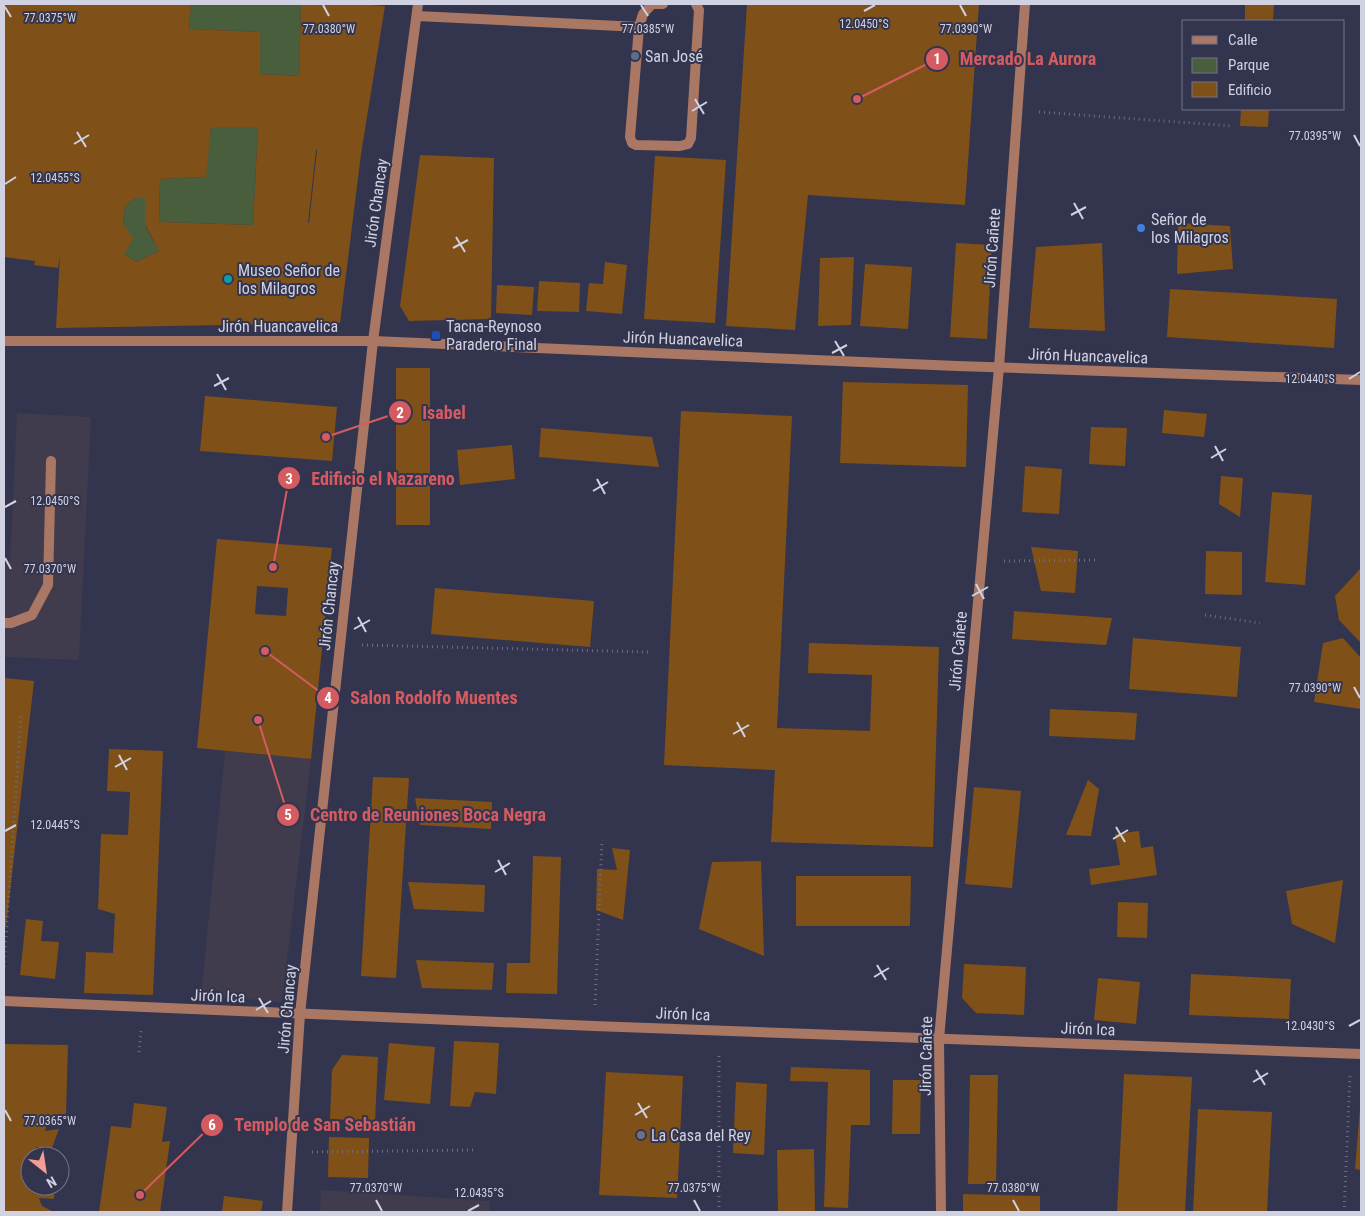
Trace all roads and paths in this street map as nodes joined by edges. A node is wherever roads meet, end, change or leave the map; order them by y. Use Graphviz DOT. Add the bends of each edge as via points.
graph roads {
  1 [pos="418,4"];
  2 [pos="663,4"];
  3 [pos="696,4"];
  4 [pos="1025,4"];
  5 [pos="417,16"];
  6 [pos="639,27"];
  7 [pos="1017,111"];
  8 [pos="1233,126"];
  9 [pos="4,341"];
  10 [pos="373,341"];
  11 [pos="999,367"];
  12 [pos="1361,380"];
  13 [pos="51,461"];
  14 [pos="1098,560"];
  15 [pos="981,561"];
  16 [pos="1205,615"];
  17 [pos="4,623"];
  18 [pos="1260,623"];
  19 [pos="340,644"];
  20 [pos="648,652"];
  21 [pos="21,715"];
  22 [pos="602,840"];
  23 [pos="4,967"];
  24 [pos="4,1001"];
  25 [pos="300,1014"];
  26 [pos="594,1026"];
  27 [pos="720,1030"];
  28 [pos="939,1039"];
  29 [pos="1356,1053"];
  30 [pos="477,1150"];
  31 [pos="291,1152"];
  32 [pos="287,1212"];
  33 [pos="719,1212"];
  34 [pos="941,1212"];
  35 [pos="1344,1212"];
  1 -- 5 [label="street, Jirón Chancay"];
  2 -- 6 [label="street" via="652,4 643,14"];
  3 -- 6 [label="street" via="699,10 692,128 688,144 632,143"];
  4 -- 7 [label="street, Jirón Cañete"];
  5 -- 6 [label="street"];
  5 -- 10 [label="street, Jirón Chancay"];
  7 -- 8 [label="path"];
  7 -- 11 [label="street, Jirón Cañete"];
  9 -- 10 [label="street, Jirón Huancavelica"];
  10 -- 11 [label="street, Jirón Huancavelica"];
  10 -- 19 [label="street, Jirón Chancay"];
  11 -- 12 [label="street, Jirón Huancavelica"];
  11 -- 15 [label="street, Jirón Cañete"];
  13 -- 17 [label="street" via="48,585 32,615"];
  14 -- 15 [label="path"];
  15 -- 28 [label="street, Jirón Cañete"];
  16 -- 18 [label="path"];
  19 -- 20 [label="path"];
  19 -- 25 [label="street, Jirón Chancay"];
  21 -- 23 [label="path"];
  22 -- 26 [label="path"];
  24 -- 25 [label="street, Jirón Ica"];
  25 -- 26 [label="street, Jirón Ica"];
  25 -- 31 [label="street, Jirón Chancay"];
  26 -- 27 [label="street, Jirón Ica"];
  27 -- 28 [label="street, Jirón Ica"];
  27 -- 33 [label="path"];
  28 -- 29 [label="street, Jirón Ica"];
  28 -- 34 [label="street, Jirón Cañete"];
  29 -- 35 [label="path"];
  30 -- 31 [label="path"];
  31 -- 32 [label="street, Jirón Chancay"];
}
